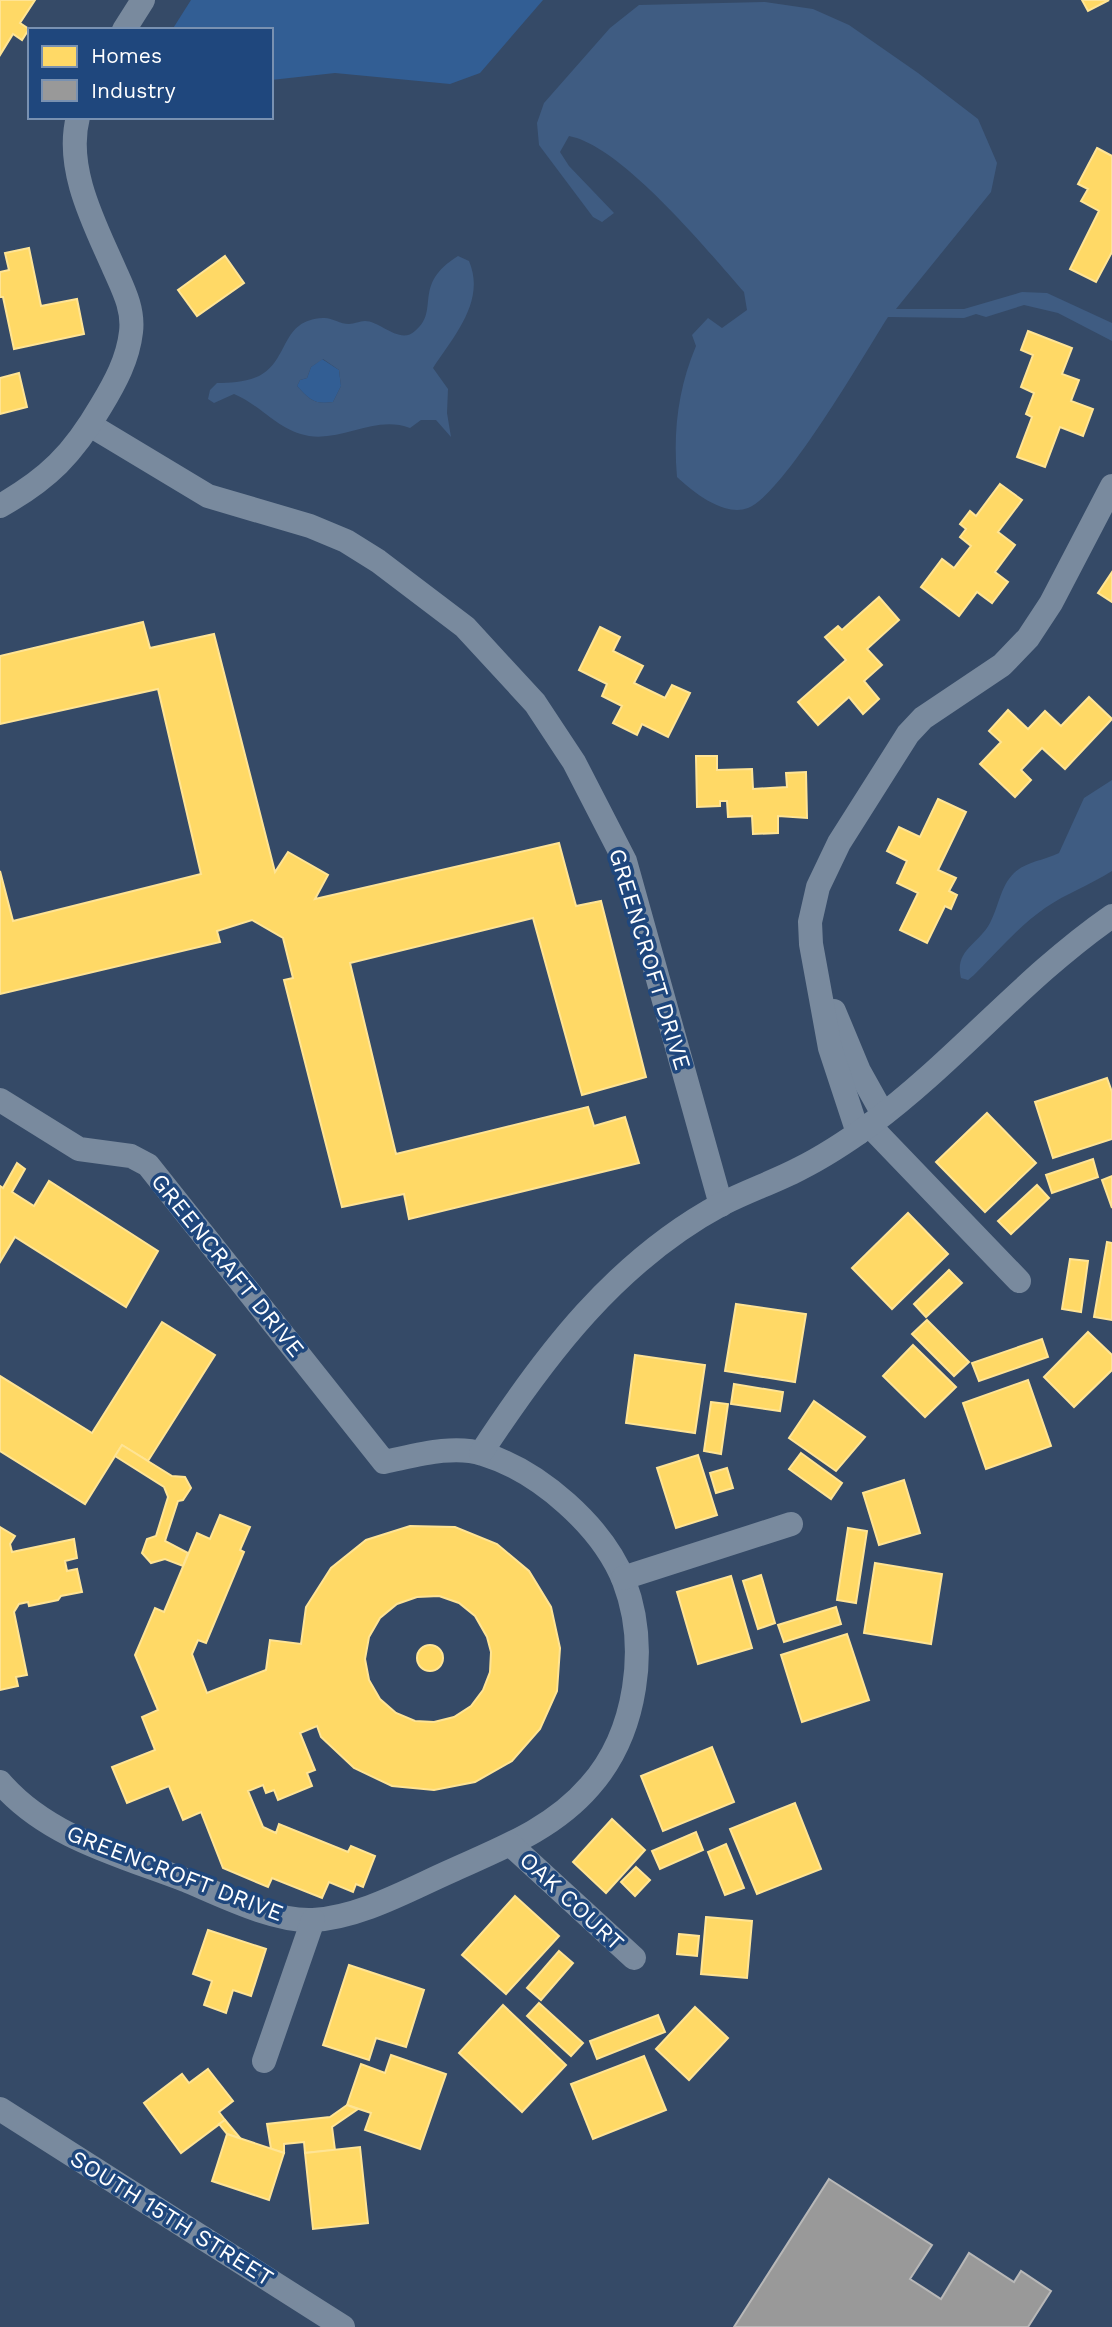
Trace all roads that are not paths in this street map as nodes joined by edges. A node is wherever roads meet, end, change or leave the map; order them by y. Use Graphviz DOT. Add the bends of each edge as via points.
graph roads {
  1 [pos="143,0"];
  2 [pos="125,28"];
  3 [pos="78,119"];
  4 [pos="90,425"];
  5 [pos="1112,486"];
  6 [pos="0,506"];
  7 [pos="1112,916"];
  8 [pos="0,1100"];
  9 [pos="870,1124"];
  10 [pos="721,1205"];
  11 [pos="1019,1281"];
  12 [pos="481,1453"];
  13 [pos="384,1462"];
  14 [pos="791,1524"];
  15 [pos="623,1578"];
  16 [pos="0,1782"];
  17 [pos="511,1844"];
  18 [pos="313,1920"];
  19 [pos="634,1958"];
  20 [pos="264,2061"];
  21 [pos="0,2109"];
  22 [pos="343,2327"];
  1 -- 2 [label="street"];
  3 -- 4 [label="street" via="74,150 80,181 127,299 131,330 120,373"];
  4 -- 6 [label="street" via="50,475"];
  4 -- 10 [label="street, GREENCROFT DRIVE" via="196,490 310,526 379,561 465,627 535,703 574,762 625,861"];
  5 -- 9 [label="street" via="1028,638 1002,665 923,718 896,750 839,843 818,887 810,922 811,944 830,1048"];
  7 -- 9 [label="street"];
  8 -- 13 [label="street, GREENCRAFT DRIVE" via="79,1149 131,1156 148,1165"];
  9 -- 10 [label="street" via="801,1168"];
  9 -- 11 [label="street"];
  10 -- 12 [label="street" via="632,1264 602,1294 532,1376"];
  12 -- 13 [label="street, GREENCROFT DRIVE" via="433,1452"];
  12 -- 15 [label="street, GREENCROFT DRIVE" via="515,1468 567,1506 590,1528"];
  14 -- 15 [label="street"];
  15 -- 17 [label="street, GREENCROFT DRIVE" via="636,1630 636,1665 623,1731 609,1761 574,1804 548,1825"];
  16 -- 18 [label="street, GREENCROFT DRIVE" via="19,1803 78,1840 240,1902"];
  17 -- 18 [label="street, GREENCROFT DRIVE" via="365,1907"];
  17 -- 19 [label="street, OAK COURT"];
  18 -- 20 [label="street"];
  21 -- 22 [label="street, SOUTH 15TH STREET"];
}
